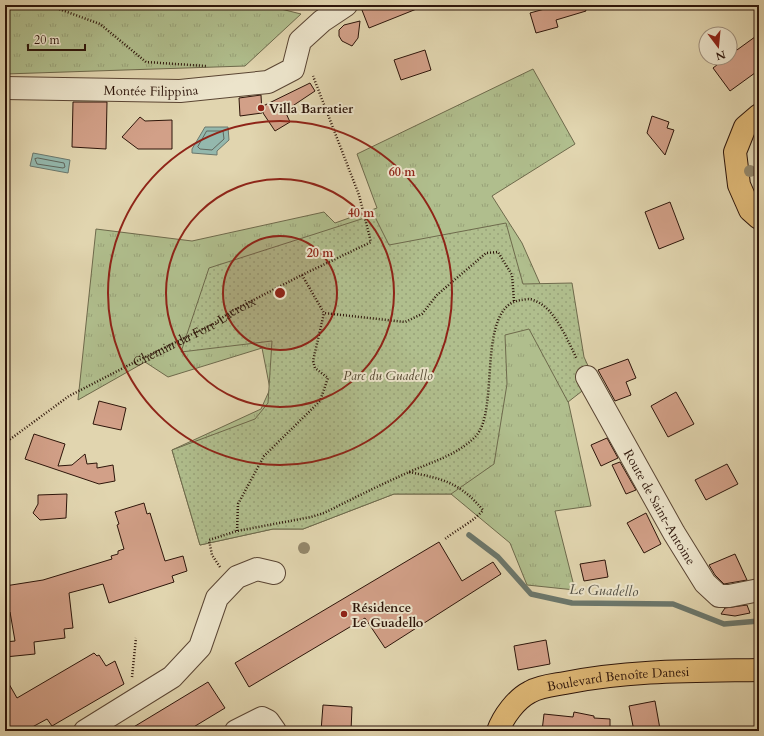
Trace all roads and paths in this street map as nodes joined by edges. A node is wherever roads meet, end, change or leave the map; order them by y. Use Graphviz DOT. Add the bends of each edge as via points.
graph roads {
  1 [pos="48,5"];
  2 [pos="346,5"];
  3 [pos="209,66"];
  4 [pos="293,69"];
  5 [pos="5,88"];
  6 [pos="759,115"];
  7 [pos="759,218"];
  8 [pos="302,275"];
  9 [pos="514,301"];
  10 [pos="324,313"];
  11 [pos="587,377"];
  12 [pos="5,443"];
  13 [pos="409,472"];
  14 [pos="237,530"];
  15 [pos="445,539"];
  16 [pos="222,571"];
  17 [pos="274,573"];
  18 [pos="759,590"];
  19 [pos="136,638"];
  20 [pos="759,670"];
  21 [pos="135,700"];
  22 [pos="85,731"];
  23 [pos="236,731"];
  24 [pos="275,731"];
  25 [pos="498,731"];
  1 -- 3 [label="path" via="100,24 146,62"];
  2 -- 4 [label="street" via="322,21 300,41"];
  4 -- 5 [label="street, Montée Filippina" via="268,82 180,91"];
  4 -- 8 [label="path, Chemin du Fort-Lacroix" via="313,75 359,195 371,242"];
  6 -- 7 [label="main road" via="745,127 735,152 738,185 750,210"];
  8 -- 10 [label="path"];
  8 -- 12 [label="path, Chemin du Fort-Lacroix" via="212,324 69,396"];
  9 -- 10 [label="path" via="512,275 498,252 486,253 437,295 422,314 405,322"];
  9 -- 11 [label="path" via="532,299 545,307 557,323"];
  9 -- 13 [label="path" via="501,313 493,339 485,417 477,436 454,454"];
  10 -- 14 [label="path" via="313,361 314,368 328,378 320,401 264,456 238,504"];
  11 -- 18 [label="street, Route de Saint-Antoine" via="705,584 719,596"];
  13 -- 14 [label="path" via="324,513"];
  13 -- 15 [label="path" via="442,479 468,494 483,510 478,517"];
  14 -- 16 [label="path" via="209,540 212,555"];
  17 -- 21 [label="street" via="257,569 237,577 217,598 200,647 172,677"];
  19 -- 21 [label="path" via="131,687"];
  20 -- 25 [label="main road, Boulevard Benoîte Danesi" via="666,672 586,678 549,686 530,692 516,704 502,721"];
  21 -- 22 [label="street"];
  23 -- 24 [label="street" via="262,718 268,721"];
}
